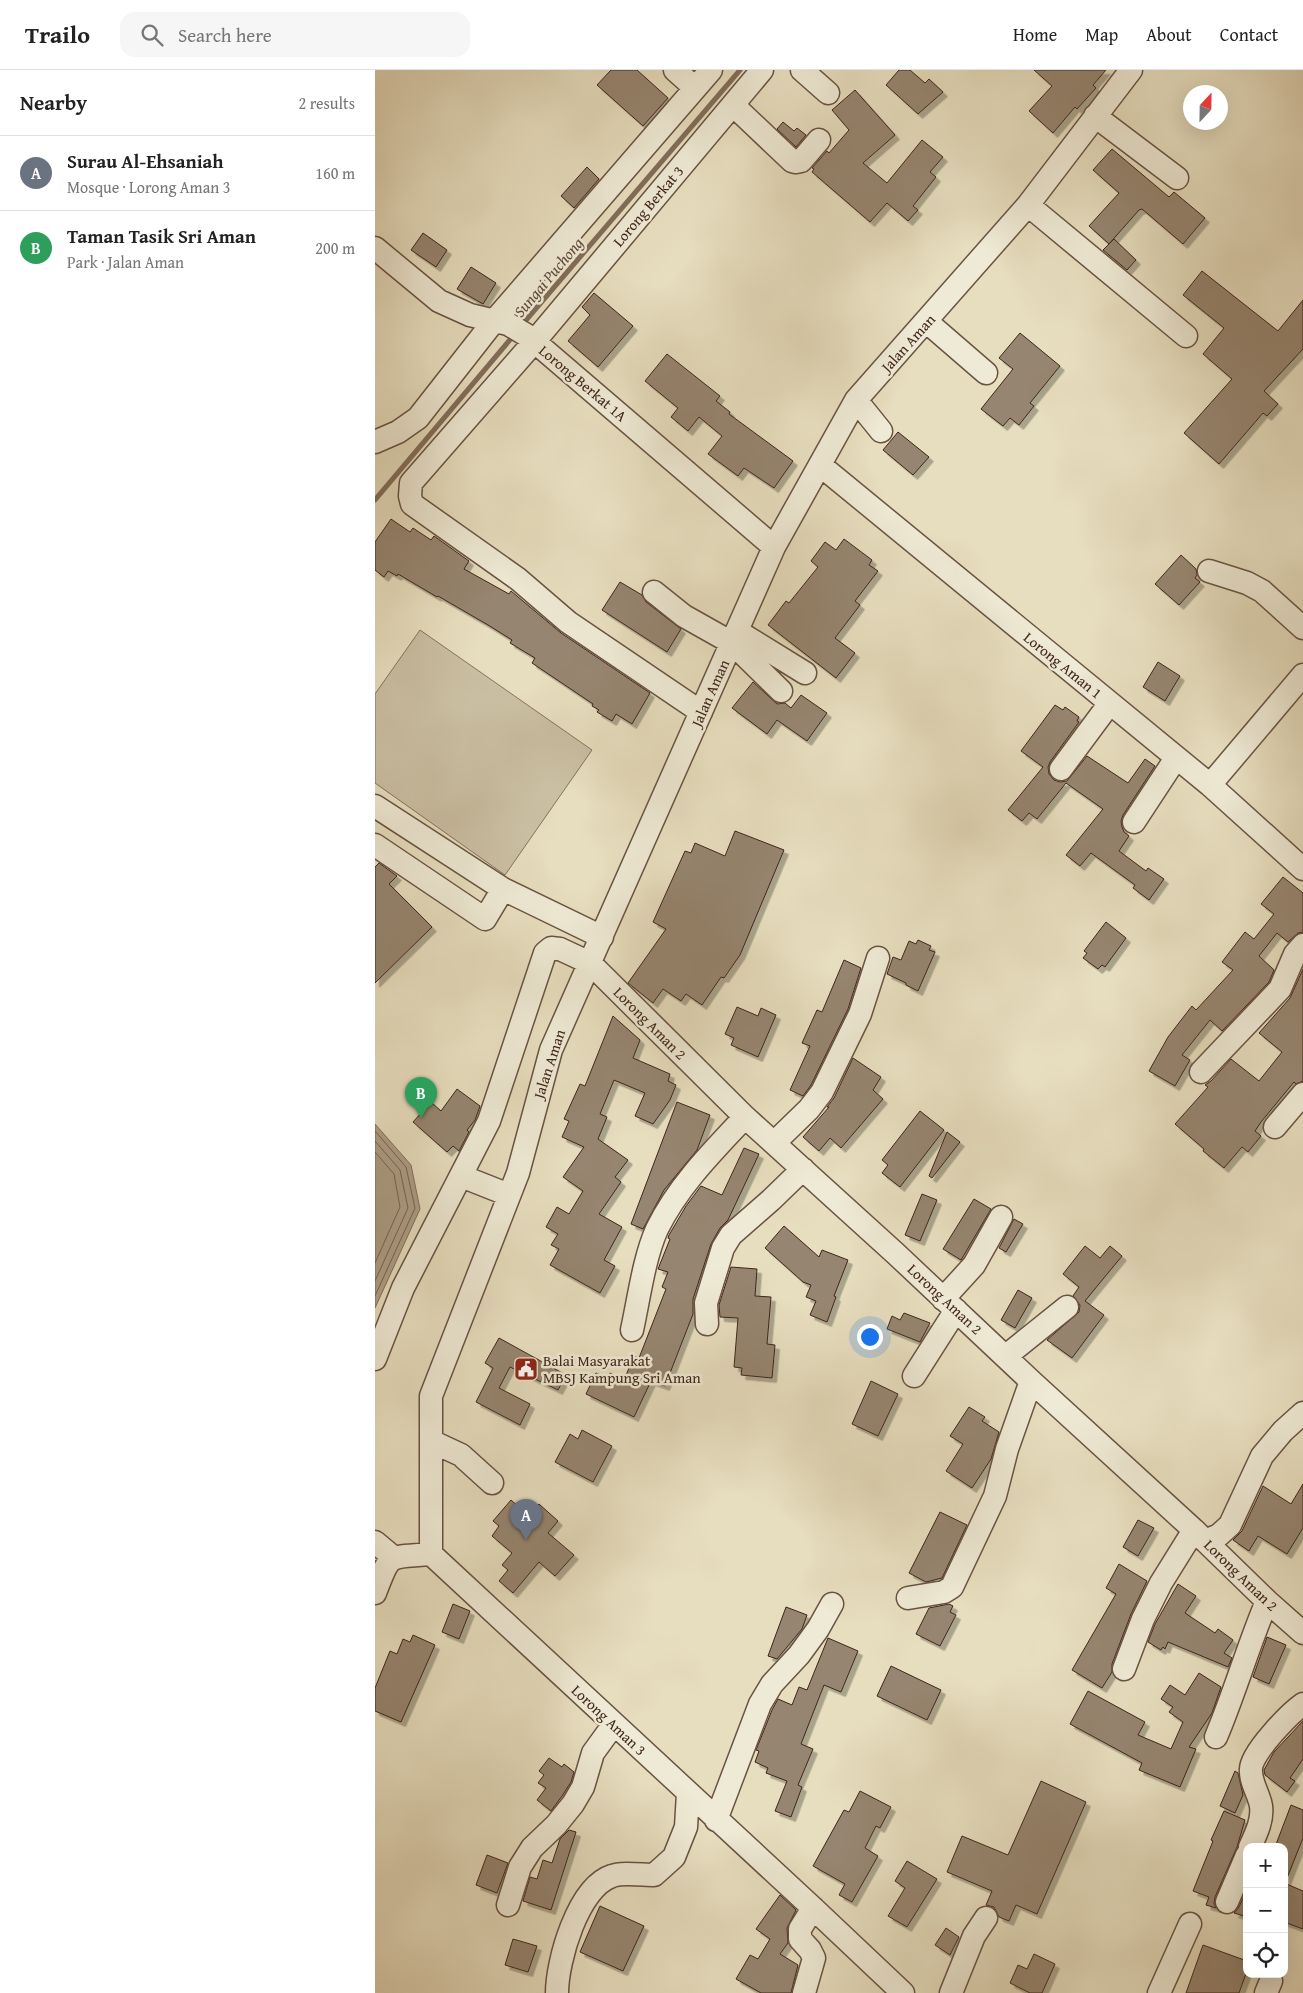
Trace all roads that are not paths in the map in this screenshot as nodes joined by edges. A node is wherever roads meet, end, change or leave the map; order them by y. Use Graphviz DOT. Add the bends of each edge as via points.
graph roads {
  1 [pos="675,70"];
  2 [pos="711,70"];
  3 [pos="762,70"];
  4 [pos="802,70"];
  5 [pos="1127,71"];
  6 [pos="695,88"];
  7 [pos="828,93"];
  8 [pos="733,105"];
  9 [pos="1095,116"];
  10 [pos="819,140"];
  11 [pos="1177,178"];
  12 [pos="1028,206"];
  13 [pos="375,248"];
  14 [pos="927,322"];
  15 [pos="501,323"];
  16 [pos="1186,336"];
  17 [pos="531,339"];
  18 [pos="986,373"];
  19 [pos="856,400"];
  20 [pos="881,431"];
  21 [pos="375,442"];
  22 [pos="821,465"];
  23 [pos="774,547"];
  24 [pos="1209,571"];
  25 [pos="654,592"];
  26 [pos="1303,628"];
  27 [pos="735,637"];
  28 [pos="805,673"];
  29 [pos="1303,675"];
  30 [pos="781,691"];
  31 [pos="1109,703"];
  32 [pos="701,712"];
  33 [pos="1176,758"];
  34 [pos="1061,770"];
  35 [pos="1209,785"];
  36 [pos="375,806"];
  37 [pos="1134,822"];
  38 [pos="375,845"];
  39 [pos="1303,868"];
  40 [pos="503,889"];
  41 [pos="602,937"];
  42 [pos="1303,945"];
  43 [pos="878,958"];
  44 [pos="590,963"];
  45 [pos="1201,1072"];
  46 [pos="1303,1094"];
  47 [pos="745,1117"];
  48 [pos="1275,1127"];
  49 [pos="774,1143"];
  50 [pos="803,1169"];
  51 [pos="461,1176"];
  52 [pos="509,1195"];
  53 [pos="1001,1217"];
  54 [pos="949,1304"];
  55 [pos="1067,1307"];
  56 [pos="707,1324"];
  57 [pos="632,1330"];
  58 [pos="1006,1356"];
  59 [pos="375,1359"];
  60 [pos="914,1376"];
  61 [pos="1031,1381"];
  62 [pos="1303,1413"];
  63 [pos="431,1441"];
  64 [pos="492,1483"];
  65 [pos="1199,1535"];
  66 [pos="382,1549"];
  67 [pos="431,1554"];
  68 [pos="375,1593"];
  69 [pos="908,1598"];
  70 [pos="1267,1601"];
  71 [pos="832,1604"];
  72 [pos="1303,1633"];
  73 [pos="1124,1669"];
  74 [pos="1303,1704"];
  75 [pos="614,1724"];
  76 [pos="1215,1737"];
  77 [pos="688,1793"];
  78 [pos="716,1820"];
  79 [pos="1251,1843"];
  80 [pos="1243,1864"];
  81 [pos="1227,1902"];
  82 [pos="508,1905"];
  83 [pos="813,1908"];
  84 [pos="986,1918"];
  85 [pos="1190,1924"];
  86 [pos="557,1993"];
  87 [pos="804,1993"];
  88 [pos="903,1993"];
  89 [pos="951,1993"];
  90 [pos="1159,1993"];
  1 -- 6 [label="street"];
  2 -- 6 [label="street"];
  3 -- 8 [label="street, Lorong Berkat 3"];
  4 -- 7 [label="street"];
  5 -- 9 [label="street, Jalan Aman"];
  6 -- 15 [label="street"];
  8 -- 10 [label="street" via="792,161 801,161"];
  8 -- 17 [label="street, Lorong Berkat 3"];
  9 -- 11 [label="street"];
  9 -- 12 [label="street, Jalan Aman"];
  12 -- 14 [label="street, Jalan Aman"];
  12 -- 16 [label="street"];
  13 -- 15 [label="street, Lorong Berkat 1A" via="439,301 470,315"];
  14 -- 18 [label="street"];
  14 -- 19 [label="street, Jalan Aman"];
  15 -- 17 [label="street, Lorong Berkat 1A"];
  15 -- 21 [label="street" via="418,418"];
  17 -- 23 [label="street, Lorong Berkat 1A"];
  17 -- 32 [label="street, Lorong Berkat 3" via="411,484 409,496 412,504 518,579 568,622"];
  19 -- 20 [label="street"];
  19 -- 22 [label="street, Jalan Aman"];
  22 -- 23 [label="street, Jalan Aman"];
  22 -- 31 [label="street, Lorong Aman 1"];
  23 -- 27 [label="street, Jalan Aman"];
  24 -- 26 [label="street" via="1261,590"];
  25 -- 27 [label="street" via="684,616"];
  27 -- 28 [label="street"];
  27 -- 30 [label="street"];
  27 -- 32 [label="street, Jalan Aman"];
  29 -- 35 [label="street"];
  31 -- 33 [label="street, Lorong Aman 1"];
  31 -- 34 [label="street"];
  32 -- 41 [label="street, Jalan Aman"];
  33 -- 35 [label="street, Lorong Aman 1"];
  33 -- 37 [label="street"];
  35 -- 39 [label="street, Lorong Aman 1"];
  36 -- 40 [label="street"];
  38 -- 40 [label="street" via="485,919"];
  40 -- 41 [label="street"];
  41 -- 44 [label="street, Jalan Aman"];
  42 -- 45 [label="street" via="1280,989"];
  43 -- 49 [label="street" via="860,1014 822,1092 809,1110"];
  44 -- 47 [label="street, Lorong Aman 2"];
  44 -- 51 [label="street, Lorong Aman 2" via="560,949 551,948 545,953 489,1121"];
  44 -- 52 [label="street, Jalan Aman" via="551,1050"];
  46 -- 48 [label="street"];
  47 -- 49 [label="street, Lorong Aman 2"];
  47 -- 57 [label="street" via="693,1175 671,1204 657,1230"];
  49 -- 50 [label="street, Lorong Aman 2"];
  50 -- 54 [label="street, Lorong Aman 2"];
  50 -- 56 [label="street" via="731,1235 723,1248 706,1303"];
  51 -- 52 [label="street"];
  51 -- 59 [label="street" via="403,1288"];
  52 -- 63 [label="street, Jalan Aman" via="431,1396"];
  53 -- 54 [label="street"];
  54 -- 58 [label="street, Lorong Aman 2"];
  54 -- 60 [label="street"];
  55 -- 58 [label="street"];
  58 -- 61 [label="street, Lorong Aman 2"];
  61 -- 65 [label="street, Lorong Aman 2"];
  61 -- 69 [label="street" via="1007,1449 995,1496 952,1587 944,1592"];
  62 -- 65 [label="street" via="1262,1456 1230,1525 1219,1536"];
  63 -- 64 [label="street" via="461,1455"];
  63 -- 67 [label="street"];
  65 -- 70 [label="street, Lorong Aman 2"];
  65 -- 73 [label="street" via="1161,1583"];
  66 -- 67 [label="street"];
  66 -- 68 [label="street" via="386,1564"];
  67 -- 75 [label="street, Lorong Aman 3"];
  70 -- 72 [label="street, Lorong Aman 2"];
  70 -- 76 [label="street"];
  71 -- 78 [label="street" via="818,1629 772,1684 760,1704"];
  74 -- 79 [label="street" via="1290,1714 1250,1768 1261,1805 1261,1816"];
  75 -- 77 [label="street, Lorong Aman 3"];
  75 -- 82 [label="street" via="593,1753 583,1787 573,1804 520,1867"];
  77 -- 78 [label="street, Lorong Aman 3"];
  77 -- 86 [label="street" via="686,1827 674,1857 654,1875 613,1875 596,1884 577,1911 557,1977"];
  78 -- 83 [label="street, Lorong Aman 3"];
  80 -- 81 [label="street"];
  83 -- 87 [label="street" via="800,1930 800,1939 814,1958"];
  83 -- 88 [label="street, Lorong Aman 3"];
  84 -- 89 [label="street" via="974,1936"];
  85 -- 90 [label="street"];
}
